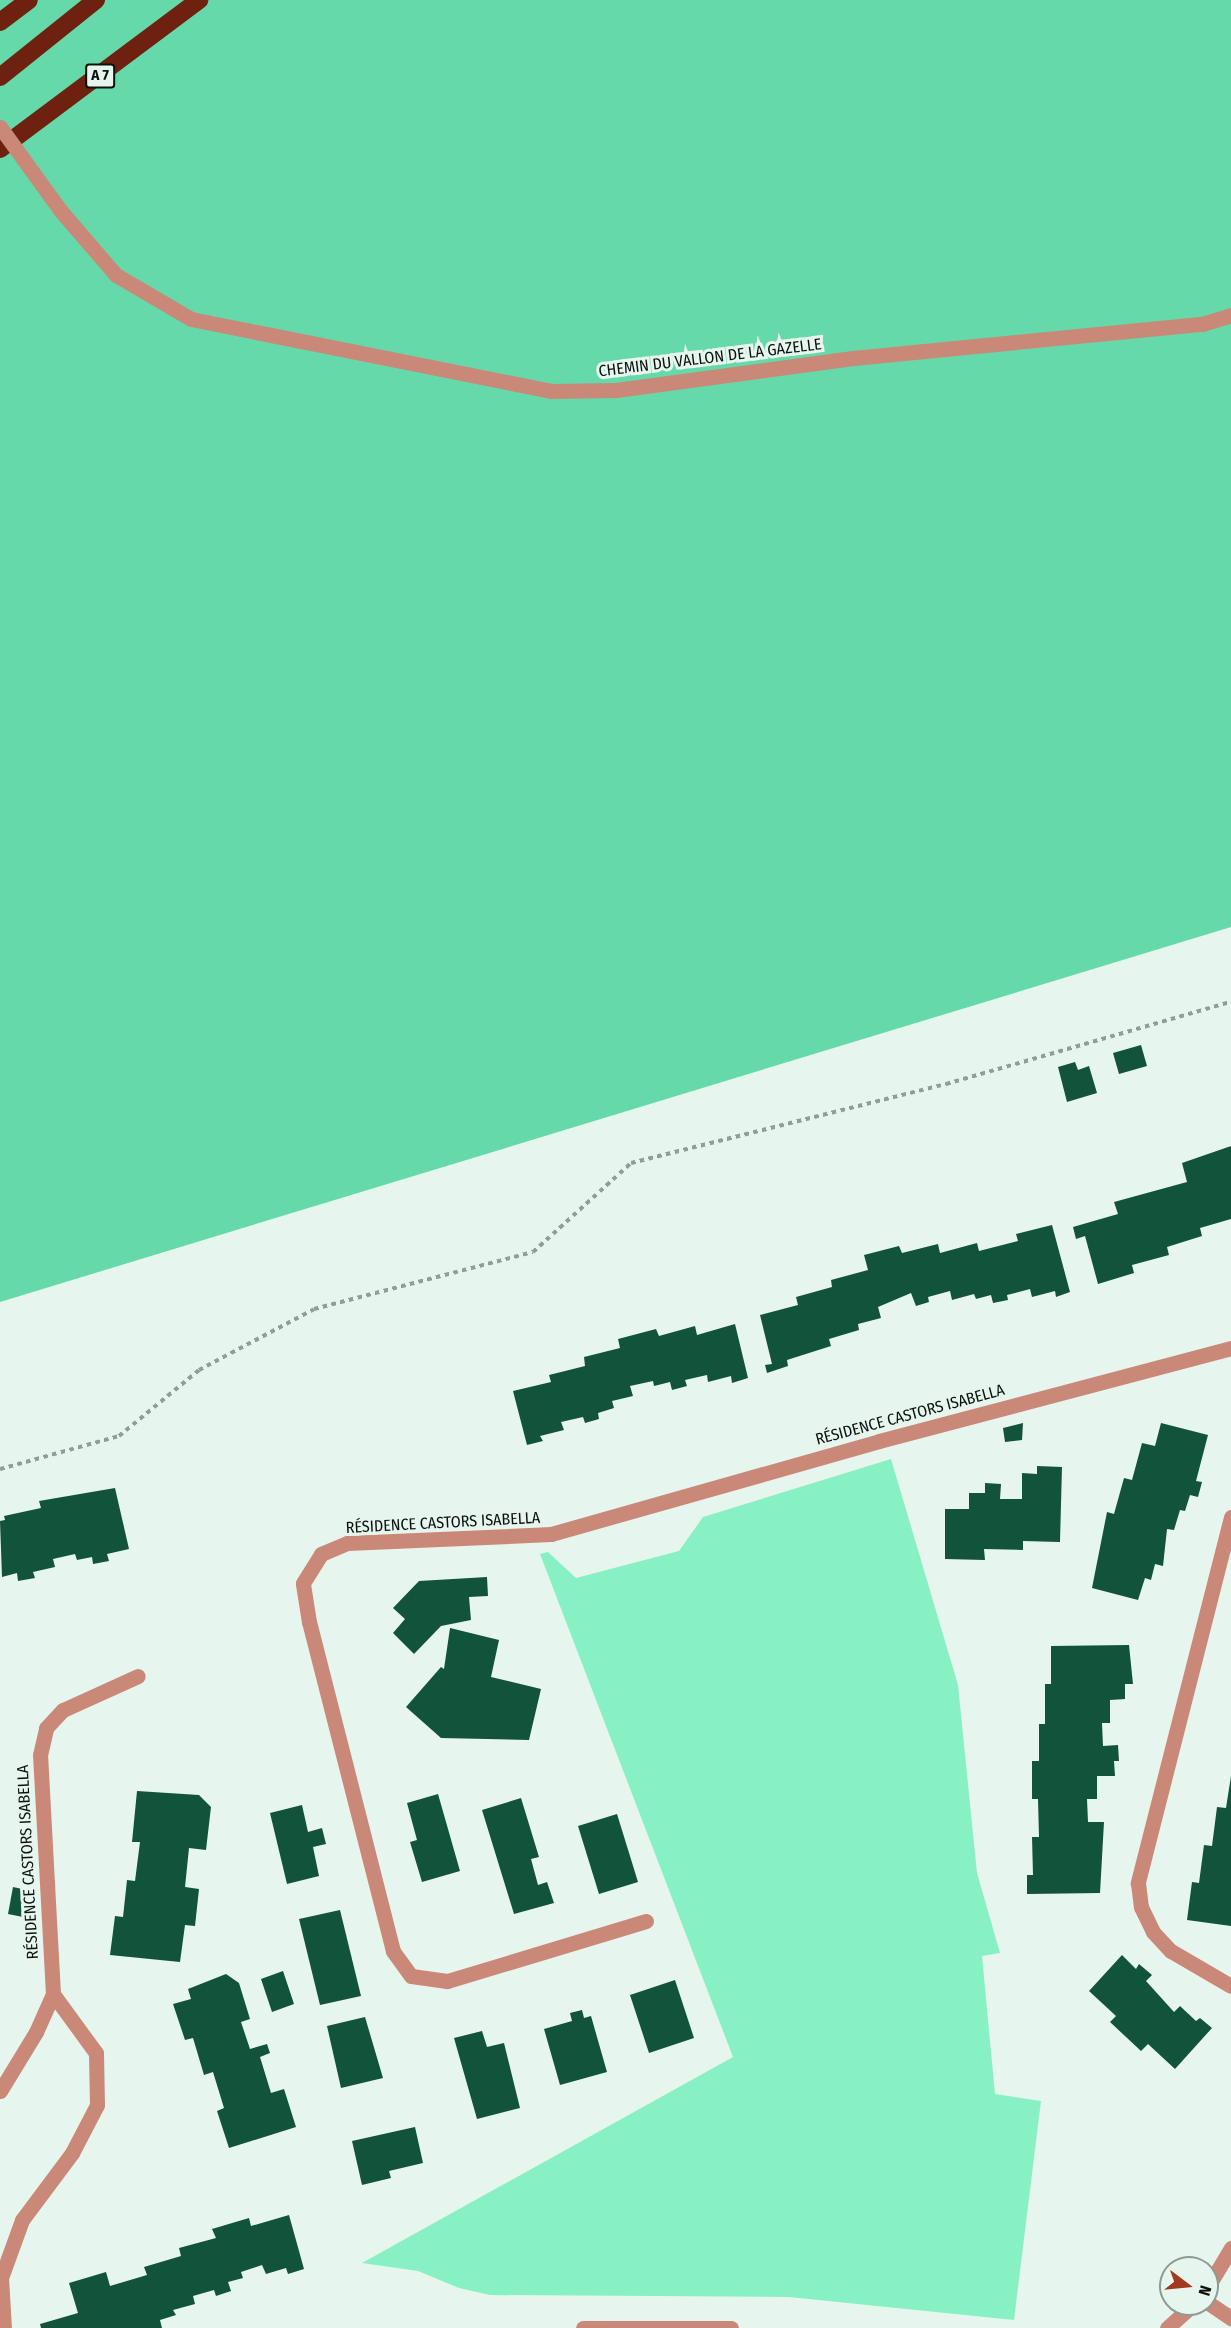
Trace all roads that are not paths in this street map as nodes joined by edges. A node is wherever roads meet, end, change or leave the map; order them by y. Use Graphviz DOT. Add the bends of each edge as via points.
graph roads {
  1 [pos="29,0"];
  2 [pos="96,0"];
  3 [pos="198,0"];
  4 [pos="0,22"];
  5 [pos="0,77"];
  6 [pos="0,127"];
  7 [pos="0,149"];
  8 [pos="1231,315"];
  9 [pos="1231,1348"];
  10 [pos="1231,1517"];
  11 [pos="138,1676"];
  12 [pos="646,1921"];
  13 [pos="1231,1986"];
  14 [pos="53,1994"];
  15 [pos="0,2091"];
  16 [pos="1231,2248"];
  17 [pos="1219,2268"];
  18 [pos="1180,2316"];
  19 [pos="4,2328"];
  20 [pos="583,2328"];
  21 [pos="731,2328"];
  22 [pos="1167,2328"];
  1 -- 4 [label="highway"];
  2 -- 5 [label="highway"];
  3 -- 7 [label="highway, A 7"];
  6 -- 8 [label="street, CHEMIN DU VALLON DE LA GAZELLE, bridge" via="60,210 116,275 191,319 551,391 616,390 853,358 1202,324"];
  9 -- 12 [label="street, RÉSIDENCE CASTORS ISABELLA" via="879,1441 551,1534 347,1543 321,1554 303,1583 309,1622 393,1951 411,1976 447,1981"];
  10 -- 13 [label="street" via="1138,1884 1141,1907 1153,1932 1171,1951"];
  11 -- 14 [label="street, RÉSIDENCE CASTORS ISABELLA" via="63,1710 46,1728 40,1755"];
  14 -- 15 [label="street, RÉSIDENCE CASTORS ISABELLA" via="36,2032"];
  14 -- 19 [label="street" via="96,2053 97,2105 72,2152 22,2220 1,2278"];
  16 -- 17 [label="street"];
  18 -- 22 [label="street"];
  20 -- 21 [label="street"];
}
